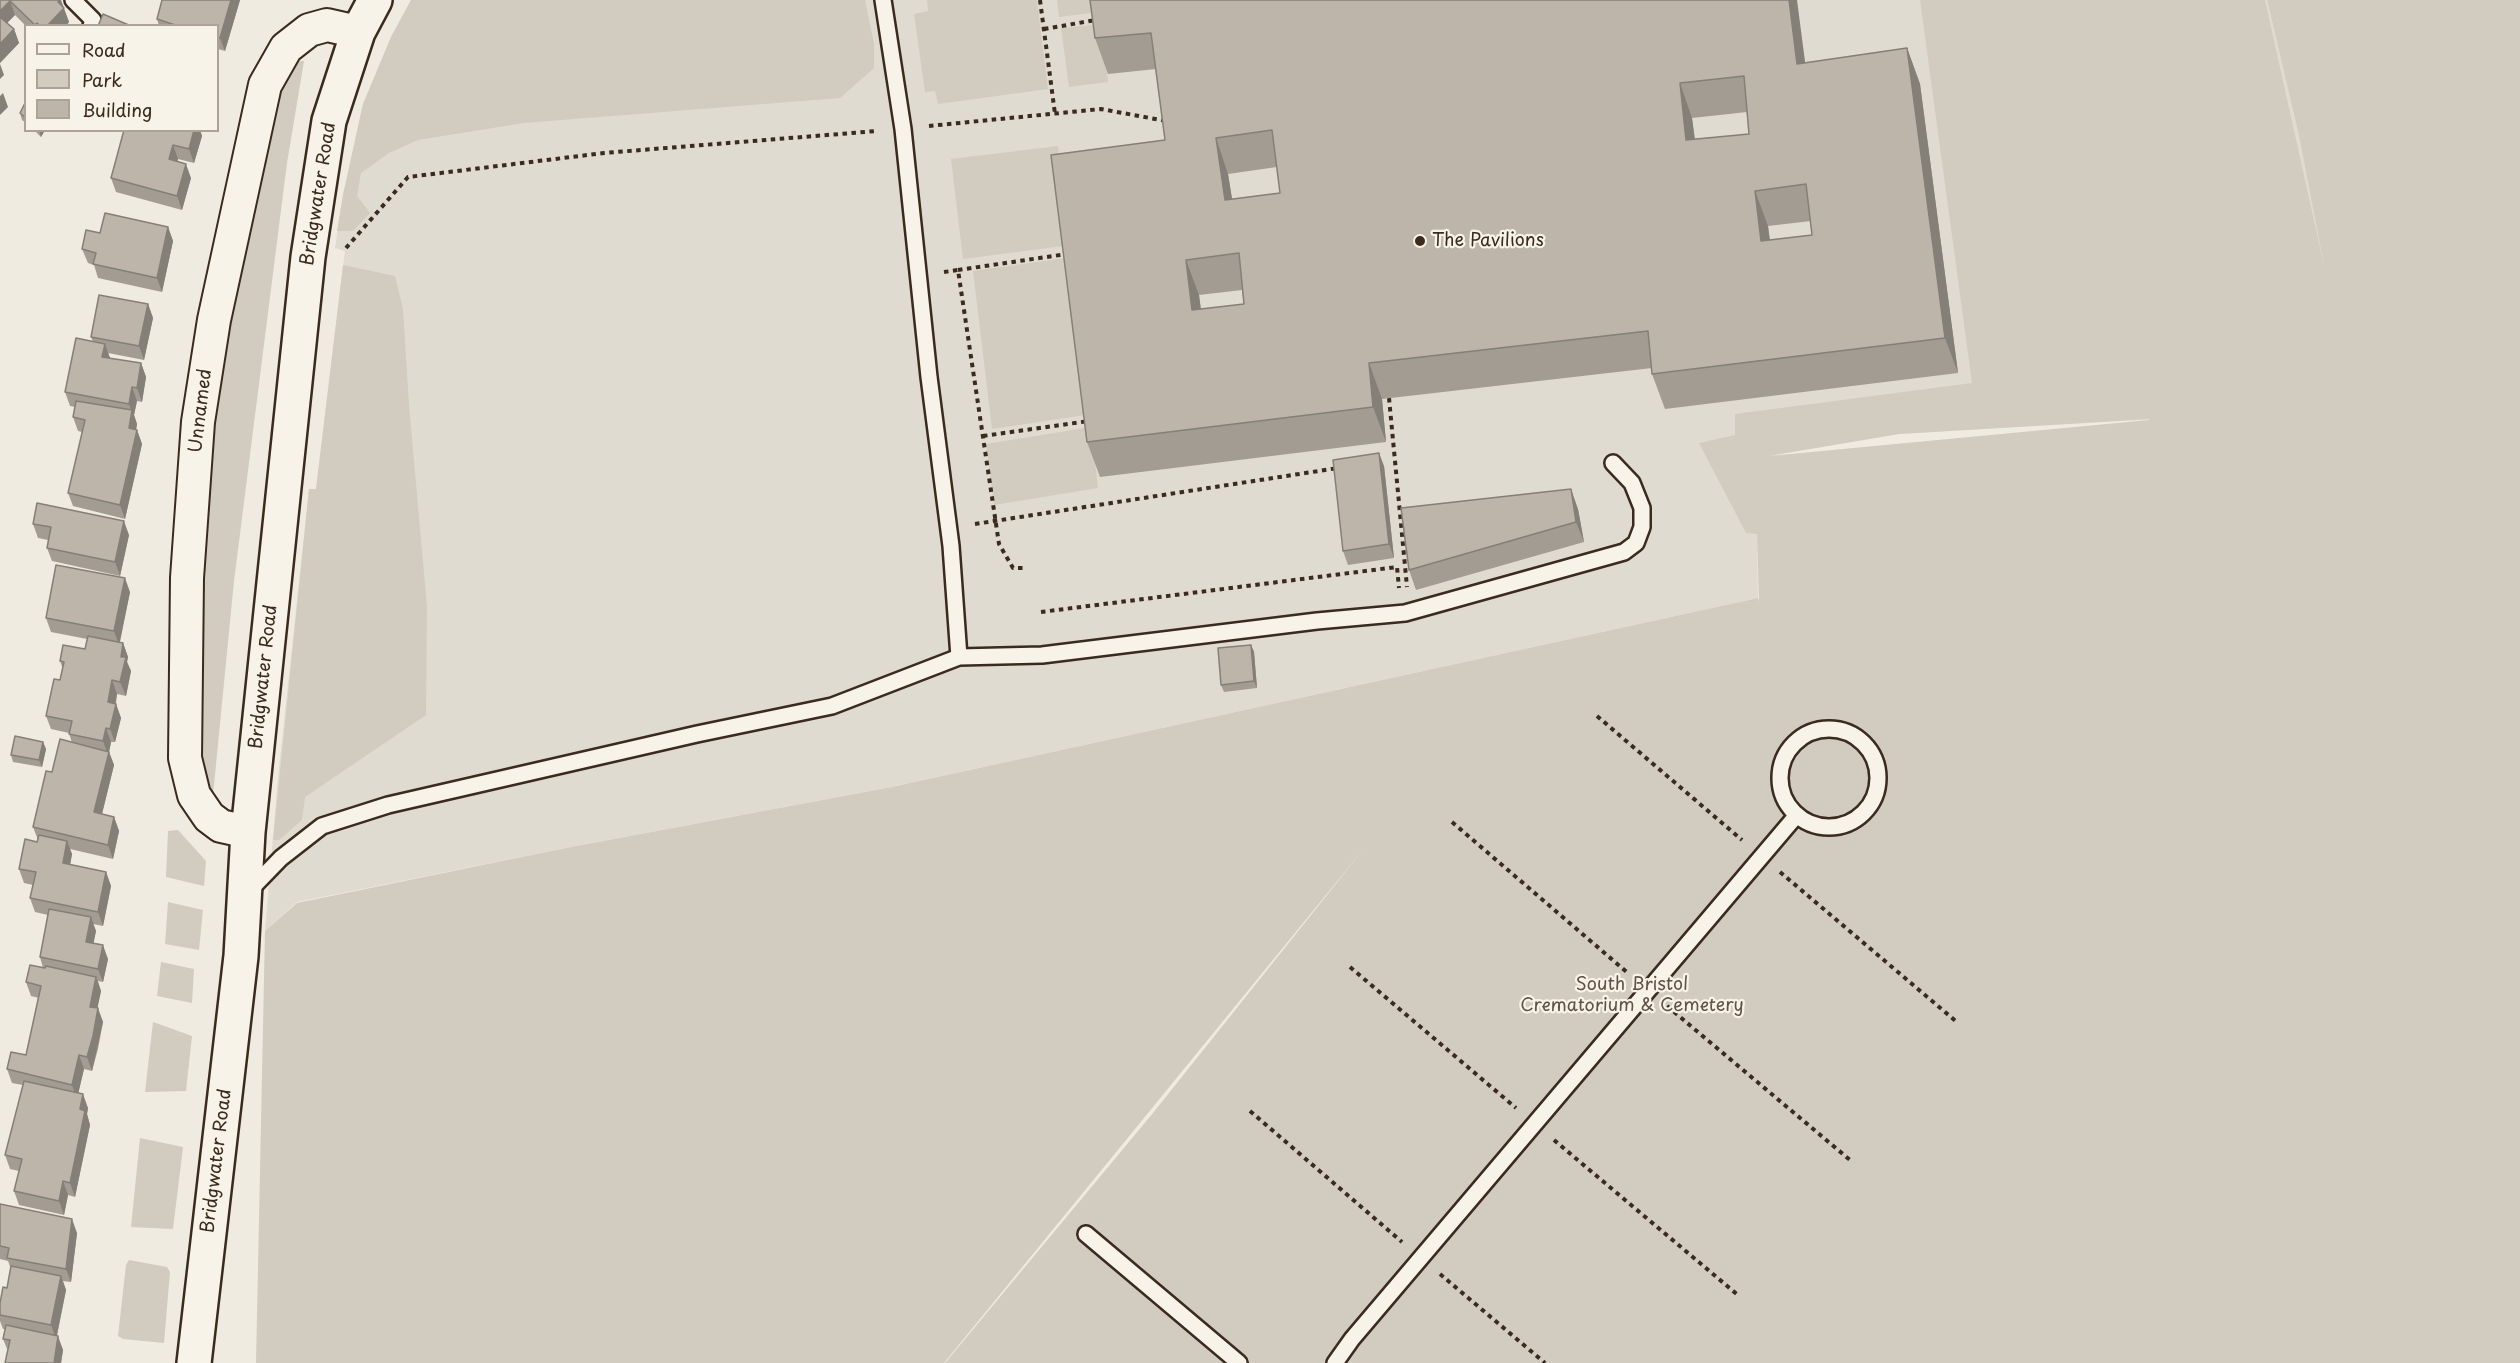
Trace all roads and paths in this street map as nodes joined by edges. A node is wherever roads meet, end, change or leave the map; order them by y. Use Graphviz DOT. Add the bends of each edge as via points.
graph roads {
  1 [pos="73,0"];
  2 [pos="375,0"];
  3 [pos="883,0"];
  4 [pos="1040,0"];
  5 [pos="1101,19"];
  6 [pos="92,24"];
  7 [pos="1044,29"];
  8 [pos="358,32"];
  9 [pos="1056,114"];
  10 [pos="1171,122"];
  11 [pos="903,129"];
  12 [pos="1072,253"];
  13 [pos="308,256"];
  14 [pos="958,270"];
  15 [pos="938,272"];
  16 [pos="1389,398"];
  17 [pos="1093,420"];
  18 [pos="982,436"];
  19 [pos="1613,463"];
  20 [pos="1339,468"];
  21 [pos="996,521"];
  22 [pos="949,528"];
  23 [pos="1026,568"];
  24 [pos="1041,612"];
  25 [pos="959,657"];
  26 [pos="1597,716"];
  27 [pos="1796,816"];
  28 [pos="248,832"];
  29 [pos="1762,856"];
  30 [pos="244,895"];
  31 [pos="1958,1023"];
  32 [pos="1250,1111"];
  33 [pos="1086,1234"];
  34 [pos="1421,1258"];
  35 [pos="194,1363"];
  36 [pos="1239,1363"];
  37 [pos="1335,1363"];
  38 [pos="1545,1363"];
  1 -- 6 [label="lane" via="93,20"];
  2 -- 8 [label="highway, Bridgwater Road"];
  3 -- 11 [label="lane"];
  4 -- 7 [label="path"];
  5 -- 7 [label="path"];
  7 -- 9 [label="path"];
  8 -- 13 [label="highway, Bridgwater Road" via="329,121"];
  8 -- 28 [label="street, Unnamed" via="327,26 309,30 286,48 265,85 214,320 198,422 187,578 185,758 194,795 209,817 222,826"];
  9 -- 10 [label="path" via="1101,109"];
  9 -- 11 [label="path"];
  11 -- 13 [label="path" via="604,153 408,177 334,263"];
  11 -- 22 [label="lane" via="928,377"];
  12 -- 14 [label="path"];
  13 -- 28 [label="highway, Bridgwater Road"];
  14 -- 15 [label="path"];
  14 -- 18 [label="path"];
  16 -- 24 [label="path" via="1407,588 1399,590 1397,567"];
  17 -- 18 [label="path"];
  18 -- 21 [label="path"];
  19 -- 25 [label="lane" via="1632,483 1642,508 1642,527 1636,543 1624,552 1405,613 1042,656"];
  20 -- 21 [label="path"];
  21 -- 22 [label="path"];
  21 -- 23 [label="path" via="999,544 1012,568"];
  22 -- 25 [label="lane"];
  25 -- 30 [label="lane" via="832,706 388,805 322,826 281,858"];
  26 -- 29 [label="path"];
  27 -- 27 [label="lane" via="1810,824 1834,827 1857,819 1869,808 1876,793 1876,761 1856,736 1824,728 1808,733 1790,748 1780,771 1780,787"];
  27 -- 29 [label="lane"];
  28 -- 30 [label="highway, Bridgwater Road"];
  29 -- 31 [label="path"];
  29 -- 34 [label="lane"];
  30 -- 35 [label="highway, Bridgwater Road" via="241,957"];
  32 -- 34 [label="path"];
  33 -- 36 [label="lane"];
  34 -- 37 [label="lane"];
  34 -- 38 [label="path"];
}
